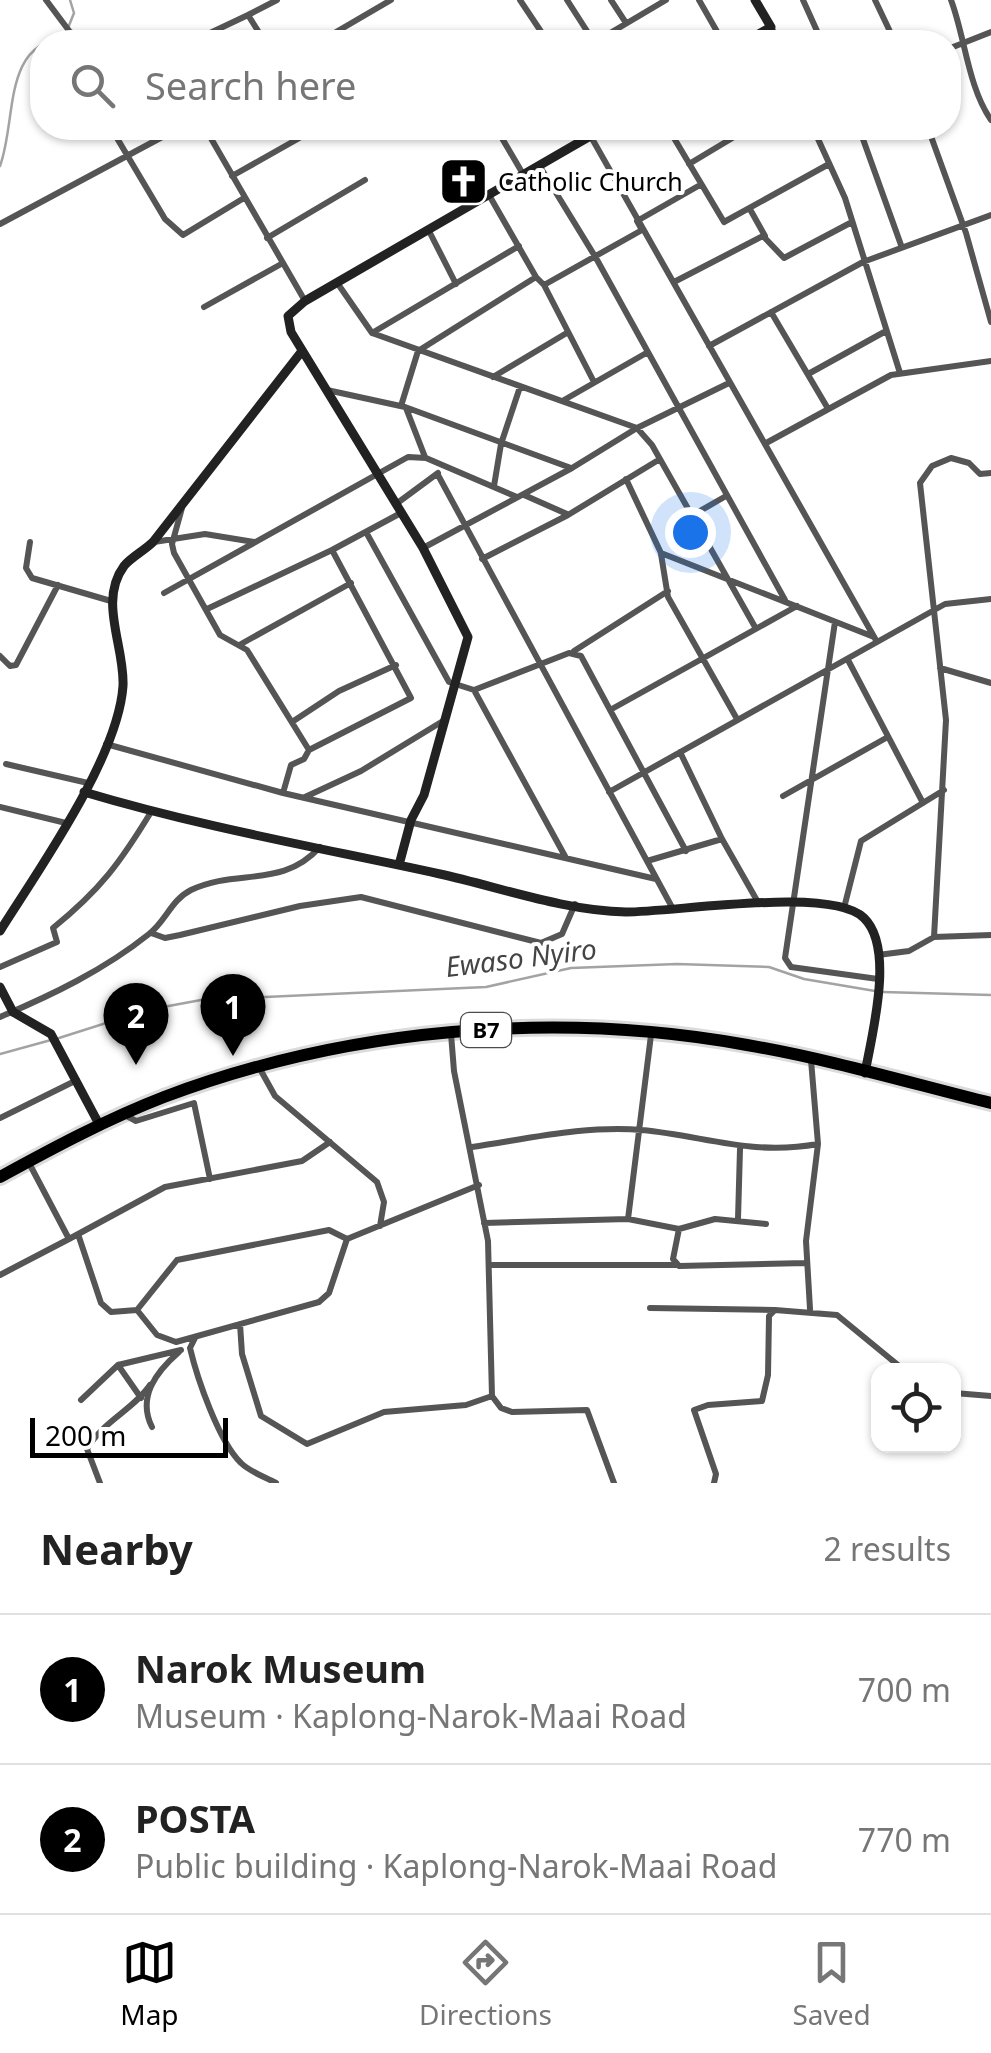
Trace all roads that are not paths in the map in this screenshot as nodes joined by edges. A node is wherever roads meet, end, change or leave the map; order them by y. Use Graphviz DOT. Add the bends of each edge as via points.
graph roads {
  1 [pos="46,0"];
  2 [pos="277,0"];
  3 [pos="390,0"];
  4 [pos="520,0"];
  5 [pos="566,0"];
  6 [pos="612,0"];
  7 [pos="666,0"];
  8 [pos="699,0"];
  9 [pos="755,0"];
  10 [pos="803,0"];
  11 [pos="875,0"];
  12 [pos="950,0"];
  13 [pos="260,4"];
  14 [pos="248,16"];
  15 [pos="626,24"];
  16 [pos="771,27"];
  17 [pos="68,30"];
  18 [pos="218,30"];
  19 [pos="257,30"];
  20 [pos="339,30"];
  21 [pos="540,30"];
  22 [pos="587,30"];
  23 [pos="616,30"];
  24 [pos="715,30"];
  25 [pos="766,30"];
  26 [pos="773,30"];
  27 [pos="817,30"];
  28 [pos="889,30"];
  29 [pos="991,32"];
  30 [pos="966,42"];
  31 [pos="961,44"];
  32 [pos="991,120"];
  33 [pos="118,140"];
  34 [pos="155,140"];
  35 [pos="212,140"];
  36 [pos="296,140"];
  37 [pos="503,140"];
  38 [pos="582,140"];
  39 [pos="593,140"];
  40 [pos="675,140"];
  41 [pos="729,140"];
  42 [pos="818,140"];
  43 [pos="863,140"];
  44 [pos="932,140"];
  45 [pos="127,154"];
  46 [pos="688,164"];
  47 [pos="828,164"];
  48 [pos="539,165"];
  49 [pos="523,174"];
  50 [pos="232,176"];
  51 [pos="364,180"];
  52 [pos="700,185"];
  53 [pos="489,195"];
  54 [pos="244,198"];
  55 [pos="751,211"];
  56 [pos="991,215"];
  57 [pos="852,222"];
  58 [pos="962,222"];
  59 [pos="0,224"];
  60 [pos="429,230"];
  61 [pos="642,230"];
  62 [pos="765,236"];
  63 [pos="267,238"];
  64 [pos="901,245"];
  65 [pos="519,246"];
  66 [pos="596,258"];
  67 [pos="863,262"];
  68 [pos="283,263"];
  69 [pos="536,277"];
  70 [pos="674,282"];
  71 [pos="338,284"];
  72 [pos="456,284"];
  73 [pos="544,285"];
  74 [pos="305,302"];
  75 [pos="204,307"];
  76 [pos="772,312"];
  77 [pos="991,322"];
  78 [pos="886,331"];
  79 [pos="372,333"];
  80 [pos="566,334"];
  81 [pos="709,346"];
  82 [pos="302,351"];
  83 [pos="418,351"];
  84 [pos="648,352"];
  85 [pos="991,361"];
  86 [pos="810,373"];
  87 [pos="900,373"];
  88 [pos="492,378"];
  89 [pos="594,382"];
  90 [pos="730,383"];
  91 [pos="520,387"];
  92 [pos="327,390"];
  93 [pos="563,400"];
  94 [pos="403,406"];
  95 [pos="827,407"];
  96 [pos="677,408"];
  97 [pos="637,428"];
  98 [pos="768,442"];
  99 [pos="501,444"];
  100 [pos="426,458"];
  101 [pos="660,459"];
  102 [pos="572,468"];
  103 [pos="438,471"];
  104 [pos="991,473"];
  105 [pos="378,474"];
  106 [pos="626,479"];
  107 [pos="494,486"];
  108 [pos="520,496"];
  109 [pos="726,496"];
  110 [pos="184,502"];
  111 [pos="397,509"];
  112 [pos="568,515"];
  113 [pos="693,515"];
  114 [pos="465,524"];
  115 [pos="366,532"];
  116 [pos="176,536"];
  117 [pos="30,542"];
  118 [pos="153,542"];
  119 [pos="257,542"];
  120 [pos="422,548"];
  121 [pos="332,550"];
  122 [pos="661,553"];
  123 [pos="482,559"];
  124 [pos="188,576"];
  125 [pos="727,579"];
  126 [pos="351,584"];
  127 [pos="58,585"];
  128 [pos="668,590"];
  129 [pos="164,594"];
  130 [pos="111,600"];
  131 [pos="786,600"];
  132 [pos="991,600"];
  133 [pos="797,606"];
  134 [pos="206,610"];
  135 [pos="934,611"];
  136 [pos="835,622"];
  137 [pos="755,627"];
  138 [pos="876,640"];
  139 [pos="241,644"];
  140 [pos="573,652"];
  141 [pos="0,656"];
  142 [pos="702,659"];
  143 [pos="848,660"];
  144 [pos="396,664"];
  145 [pos="539,666"];
  146 [pos="940,668"];
  147 [pos="826,669"];
  148 [pos="991,683"];
  149 [pos="457,686"];
  150 [pos="474,690"];
  151 [pos="610,710"];
  152 [pos="736,719"];
  153 [pos="444,720"];
  154 [pos="292,722"];
  155 [pos="886,738"];
  156 [pos="106,744"];
  157 [pos="309,750"];
  158 [pos="680,752"];
  159 [pos="6,764"];
  160 [pos="642,771"];
  161 [pos="811,781"];
  162 [pos="86,788"];
  163 [pos="945,789"];
  164 [pos="282,792"];
  165 [pos="610,792"];
  166 [pos="782,796"];
  167 [pos="304,797"];
  168 [pos="923,803"];
  169 [pos="0,807"];
  170 [pos="151,812"];
  171 [pos="411,820"];
  172 [pos="66,823"];
  173 [pos="722,839"];
  174 [pos="320,847"];
  175 [pos="686,851"];
  176 [pos="566,858"];
  177 [pos="647,861"];
  178 [pos="399,865"];
  179 [pos="657,879"];
  180 [pos="794,901"];
  181 [pos="575,904"];
  182 [pos="844,904"];
  183 [pos="760,905"];
  184 [pos="674,911"];
  185 [pos="0,931"];
  186 [pos="151,933"];
  187 [pos="991,935"];
  188 [pos="934,936"];
  189 [pos="878,955"];
  190 [pos="0,967"];
  191 [pos="878,978"];
  192 [pos="0,987"];
  193 [pos="12,1012"];
  194 [pos="0,1017"];
  195 [pos="451,1033"];
  196 [pos="651,1034"];
  197 [pos="811,1059"];
  198 [pos="260,1067"];
  199 [pos="866,1073"];
  200 [pos="77,1080"];
  201 [pos="991,1103"];
  202 [pos="123,1114"];
  203 [pos="0,1118"];
  204 [pos="100,1126"];
  205 [pos="639,1130"];
  206 [pos="330,1142"];
  207 [pos="818,1144"];
  208 [pos="472,1147"];
  209 [pos="740,1149"];
  210 [pos="28,1162"];
  211 [pos="0,1177"];
  212 [pos="210,1178"];
  213 [pos="479,1185"];
  214 [pos="628,1219"];
  215 [pos="738,1219"];
  216 [pos="484,1223"];
  217 [pos="766,1224"];
  218 [pos="380,1226"];
  219 [pos="679,1228"];
  220 [pos="78,1234"];
  221 [pos="69,1239"];
  222 [pos="347,1239"];
  223 [pos="806,1263"];
  224 [pos="491,1265"];
  225 [pos="676,1265"];
  226 [pos="0,1275"];
  227 [pos="650,1308"];
  228 [pos="136,1310"];
  229 [pos="775,1310"];
  230 [pos="810,1310"];
  231 [pos="240,1324"];
  232 [pos="195,1337"];
  233 [pos="185,1349"];
  234 [pos="895,1363"];
  235 [pos="118,1366"];
  236 [pos="150,1385"];
  237 [pos="961,1394"];
  238 [pos="492,1396"];
  239 [pos="991,1396"];
  240 [pos="141,1398"];
  241 [pos="81,1400"];
  242 [pos="152,1427"];
  243 [pos="100,1483"];
  244 [pos="276,1483"];
  245 [pos="614,1483"];
  246 [pos="714,1483"];
  1 -- 17 [label="street"];
  2 -- 13 [label="street"];
  3 -- 20 [label="street"];
  4 -- 21 [label="street"];
  5 -- 22 [label="street"];
  6 -- 15 [label="street"];
  7 -- 15 [label="street"];
  8 -- 24 [label="street"];
  9 -- 16 [label="street"];
  10 -- 27 [label="street"];
  11 -- 28 [label="street"];
  12 -- 30 [label="street"];
  13 -- 14 [label="street"];
  14 -- 18 [label="street"];
  14 -- 19 [label="street"];
  15 -- 23 [label="street"];
  16 -- 25 [label="street"];
  16 -- 26 [label="street"];
  29 -- 30 [label="street"];
  30 -- 31 [label="street"];
  30 -- 32 [label="street"];
  33 -- 45 [label="street"];
  34 -- 45 [label="street"];
  35 -- 50 [label="street"];
  36 -- 50 [label="street"];
  37 -- 49 [label="street"];
  38 -- 48 [label="street"];
  39 -- 61 [label="street"];
  40 -- 46 [label="street"];
  41 -- 46 [label="street"];
  42 -- 47 [label="street"];
  43 -- 64 [label="street"];
  44 -- 58 [label="street"];
  45 -- 54 [label="street" via="165,219 183,235"];
  45 -- 59 [label="street"];
  46 -- 52 [label="street"];
  47 -- 55 [label="street"];
  47 -- 57 [label="street"];
  48 -- 49 [label="street"];
  48 -- 66 [label="street"];
  49 -- 53 [label="street"];
  50 -- 54 [label="street"];
  51 -- 63 [label="street"];
  52 -- 55 [label="street" via="724,222"];
  52 -- 61 [label="street" via="637,221"];
  53 -- 60 [label="street"];
  53 -- 65 [label="street"];
  54 -- 63 [label="street"];
  55 -- 62 [label="street"];
  56 -- 58 [label="street"];
  57 -- 62 [label="street" via="784,258"];
  57 -- 67 [label="street"];
  58 -- 64 [label="street"];
  58 -- 77 [label="street"];
  60 -- 71 [label="street"];
  60 -- 72 [label="street"];
  61 -- 66 [label="street"];
  61 -- 70 [label="street"];
  62 -- 70 [label="street"];
  63 -- 68 [label="street"];
  64 -- 67 [label="street"];
  65 -- 69 [label="street"];
  65 -- 72 [label="street"];
  66 -- 73 [label="street"];
  66 -- 84 [label="street"];
  67 -- 76 [label="street"];
  67 -- 78 [label="street"];
  68 -- 74 [label="street"];
  68 -- 75 [label="street"];
  69 -- 73 [label="street"];
  69 -- 83 [label="street"];
  70 -- 81 [label="street"];
  71 -- 74 [label="street"];
  71 -- 79 [label="street"];
  72 -- 79 [label="street"];
  73 -- 80 [label="street"];
  74 -- 82 [label="street" via="288,316"];
  76 -- 81 [label="street"];
  76 -- 86 [label="street"];
  78 -- 86 [label="street"];
  78 -- 87 [label="street"];
  79 -- 83 [label="street"];
  80 -- 88 [label="street"];
  80 -- 89 [label="street"];
  81 -- 90 [label="street"];
  82 -- 92 [label="street"];
  82 -- 110 [label="street"];
  83 -- 88 [label="street"];
  83 -- 94 [label="street"];
  84 -- 89 [label="street"];
  84 -- 96 [label="street"];
  85 -- 87 [label="street"];
  86 -- 95 [label="street"];
  87 -- 95 [label="street"];
  88 -- 91 [label="street"];
  89 -- 93 [label="street"];
  90 -- 96 [label="street"];
  90 -- 98 [label="street"];
  91 -- 93 [label="street"];
  91 -- 99 [label="street"];
  92 -- 94 [label="street"];
  92 -- 105 [label="street"];
  93 -- 97 [label="street"];
  94 -- 99 [label="street"];
  94 -- 100 [label="street"];
  95 -- 98 [label="street"];
  96 -- 97 [label="street"];
  96 -- 109 [label="street"];
  97 -- 101 [label="street"];
  97 -- 102 [label="street"];
  98 -- 138 [label="street"];
  99 -- 102 [label="street"];
  99 -- 107 [label="street"];
  100 -- 103 [label="street"];
  100 -- 105 [label="street" via="408,457"];
  101 -- 106 [label="street"];
  101 -- 113 [label="street"];
  102 -- 108 [label="street"];
  103 -- 107 [label="street"];
  103 -- 111 [label="street"];
  103 -- 114 [label="street"];
  104 -- 135 [label="street" via="951,458 922,476"];
  105 -- 111 [label="street"];
  105 -- 119 [label="street"];
  106 -- 112 [label="street"];
  106 -- 122 [label="street"];
  107 -- 108 [label="street"];
  108 -- 112 [label="street"];
  108 -- 114 [label="street"];
  109 -- 113 [label="street"];
  109 -- 131 [label="street"];
  110 -- 116 [label="street"];
  110 -- 118 [label="street"];
  111 -- 115 [label="street"];
  111 -- 120 [label="street"];
  112 -- 123 [label="street"];
  113 -- 125 [label="street"];
  114 -- 120 [label="street"];
  114 -- 123 [label="street"];
  115 -- 121 [label="street"];
  115 -- 149 [label="street" via="445,678"];
  116 -- 118 [label="street"];
  116 -- 119 [label="street"];
  116 -- 124 [label="street" via="172,549"];
  117 -- 127 [label="street" via="28,573"];
  118 -- 130 [label="street" via="124,565"];
  119 -- 124 [label="street"];
  120 -- 149 [label="street" via="468,637"];
  121 -- 126 [label="street"];
  121 -- 134 [label="street"];
  122 -- 125 [label="street"];
  122 -- 128 [label="street"];
  123 -- 145 [label="street"];
  124 -- 129 [label="street"];
  124 -- 134 [label="street"];
  125 -- 131 [label="street"];
  125 -- 137 [label="street"];
  126 -- 139 [label="street"];
  126 -- 144 [label="street"];
  127 -- 130 [label="street"];
  127 -- 141 [label="street" via="16,665"];
  128 -- 140 [label="street"];
  128 -- 142 [label="street"];
  130 -- 156 [label="street" via="123,686"];
  131 -- 133 [label="street"];
  132 -- 135 [label="street" via="952,602"];
  133 -- 136 [label="street"];
  133 -- 137 [label="street"];
  134 -- 139 [label="street" via="220,636"];
  135 -- 138 [label="street"];
  135 -- 146 [label="street"];
  136 -- 138 [label="street"];
  136 -- 147 [label="street"];
  137 -- 142 [label="street"];
  138 -- 143 [label="street"];
  139 -- 154 [label="street"];
  140 -- 145 [label="street"];
  140 -- 151 [label="street"];
  142 -- 151 [label="street"];
  142 -- 152 [label="street"];
  143 -- 147 [label="street"];
  143 -- 155 [label="street"];
  144 -- 154 [label="street"];
  144 -- 157 [label="street" via="410,700"];
  145 -- 150 [label="street"];
  145 -- 165 [label="street"];
  146 -- 148 [label="street"];
  146 -- 163 [label="street"];
  147 -- 152 [label="street"];
  147 -- 161 [label="street"];
  149 -- 150 [label="street"];
  149 -- 153 [label="street"];
  150 -- 176 [label="street"];
  151 -- 160 [label="street"];
  152 -- 158 [label="street"];
  153 -- 167 [label="street" via="361,772"];
  153 -- 171 [label="street"];
  154 -- 157 [label="street"];
  155 -- 161 [label="street"];
  155 -- 168 [label="street"];
  156 -- 162 [label="street"];
  156 -- 164 [label="street"];
  157 -- 164 [label="street" via="292,765"];
  158 -- 160 [label="street"];
  158 -- 173 [label="street"];
  159 -- 162 [label="street"];
  160 -- 165 [label="street"];
  160 -- 175 [label="street"];
  161 -- 166 [label="street"];
  161 -- 180 [label="street"];
  162 -- 170 [label="street"];
  162 -- 172 [label="street"];
  163 -- 168 [label="street"];
  163 -- 188 [label="street"];
  164 -- 167 [label="street"];
  165 -- 177 [label="street"];
  167 -- 171 [label="street"];
  168 -- 182 [label="street" via="858,845"];
  169 -- 172 [label="street"];
  170 -- 174 [label="street"];
  170 -- 190 [label="street" via="96,893 53,928 57,942"];
  171 -- 176 [label="street"];
  171 -- 178 [label="street"];
  172 -- 185 [label="street"];
  173 -- 175 [label="street"];
  173 -- 183 [label="street"];
  174 -- 178 [label="street"];
  174 -- 186 [label="street" via="290,872 190,890"];
  175 -- 177 [label="street"];
  176 -- 179 [label="street"];
  177 -- 179 [label="street"];
  178 -- 181 [label="street"];
  179 -- 184 [label="street"];
  180 -- 182 [label="street"];
  180 -- 183 [label="street"];
  180 -- 191 [label="street" via="786,963"];
  181 -- 184 [label="street" via="614,912"];
  181 -- 186 [label="street" via="562,934 541,943 361,897 180,936"];
  182 -- 189 [label="street" via="868,921"];
  183 -- 184 [label="street"];
  186 -- 193 [label="street" via="54,995"];
  187 -- 188 [label="street"];
  188 -- 189 [label="street" via="908,951"];
  189 -- 191 [label="street"];
  191 -- 199 [label="street"];
  192 -- 193 [label="street"];
  193 -- 194 [label="street"];
  193 -- 200 [label="street" via="51,1034"];
  195 -- 196 [label="highway, B7" via="562,1027"];
  195 -- 198 [label="highway, B7"];
  195 -- 208 [label="street"];
  196 -- 197 [label="highway, B7"];
  196 -- 205 [label="street"];
  197 -- 199 [label="highway, B7"];
  197 -- 207 [label="street"];
  198 -- 202 [label="highway, B7"];
  198 -- 206 [label="street" via="269,1090"];
  199 -- 201 [label="highway, B7"];
  200 -- 203 [label="street"];
  200 -- 204 [label="street"];
  202 -- 204 [label="highway, B7"];
  202 -- 212 [label="street" via="136,1121 194,1103"];
  204 -- 210 [label="highway, B7"];
  205 -- 208 [label="street"];
  205 -- 209 [label="street"];
  205 -- 214 [label="street"];
  206 -- 212 [label="street" via="302,1162"];
  206 -- 218 [label="street" via="377,1182 384,1202"];
  207 -- 209 [label="street"];
  207 -- 223 [label="street"];
  208 -- 213 [label="street"];
  209 -- 215 [label="street"];
  210 -- 211 [label="highway, B7"];
  210 -- 221 [label="street"];
  212 -- 220 [label="street" via="160,1189"];
  213 -- 216 [label="street"];
  213 -- 218 [label="street"];
  214 -- 216 [label="street"];
  214 -- 219 [label="street"];
  215 -- 217 [label="street"];
  215 -- 219 [label="street"];
  216 -- 224 [label="street"];
  218 -- 222 [label="street"];
  219 -- 225 [label="street"];
  220 -- 221 [label="street"];
  220 -- 228 [label="street" via="101,1303 111,1312"];
  221 -- 226 [label="street"];
  222 -- 228 [label="street" via="319,1231 178,1260"];
  222 -- 231 [label="street" via="326,1298"];
  223 -- 225 [label="street"];
  223 -- 230 [label="street"];
  224 -- 225 [label="street"];
  224 -- 238 [label="street"];
  227 -- 229 [label="street"];
  228 -- 232 [label="street" via="164,1339"];
  229 -- 230 [label="street"];
  229 -- 246 [label="street" via="769,1316 762,1401 694,1410"];
  230 -- 234 [label="street" via="837,1315"];
  231 -- 232 [label="street"];
  231 -- 238 [label="street" via="261,1416 307,1444 384,1412 466,1405"];
  232 -- 233 [label="street"];
  233 -- 235 [label="street"];
  233 -- 236 [label="street"];
  233 -- 244 [label="street" via="227,1442 242,1463"];
  235 -- 240 [label="street"];
  235 -- 241 [label="street"];
  236 -- 240 [label="street"];
  236 -- 242 [label="street" via="145,1413"];
  237 -- 239 [label="street"];
  238 -- 245 [label="street" via="512,1412 587,1410"];
  240 -- 243 [label="street" via="87,1449"];
}
